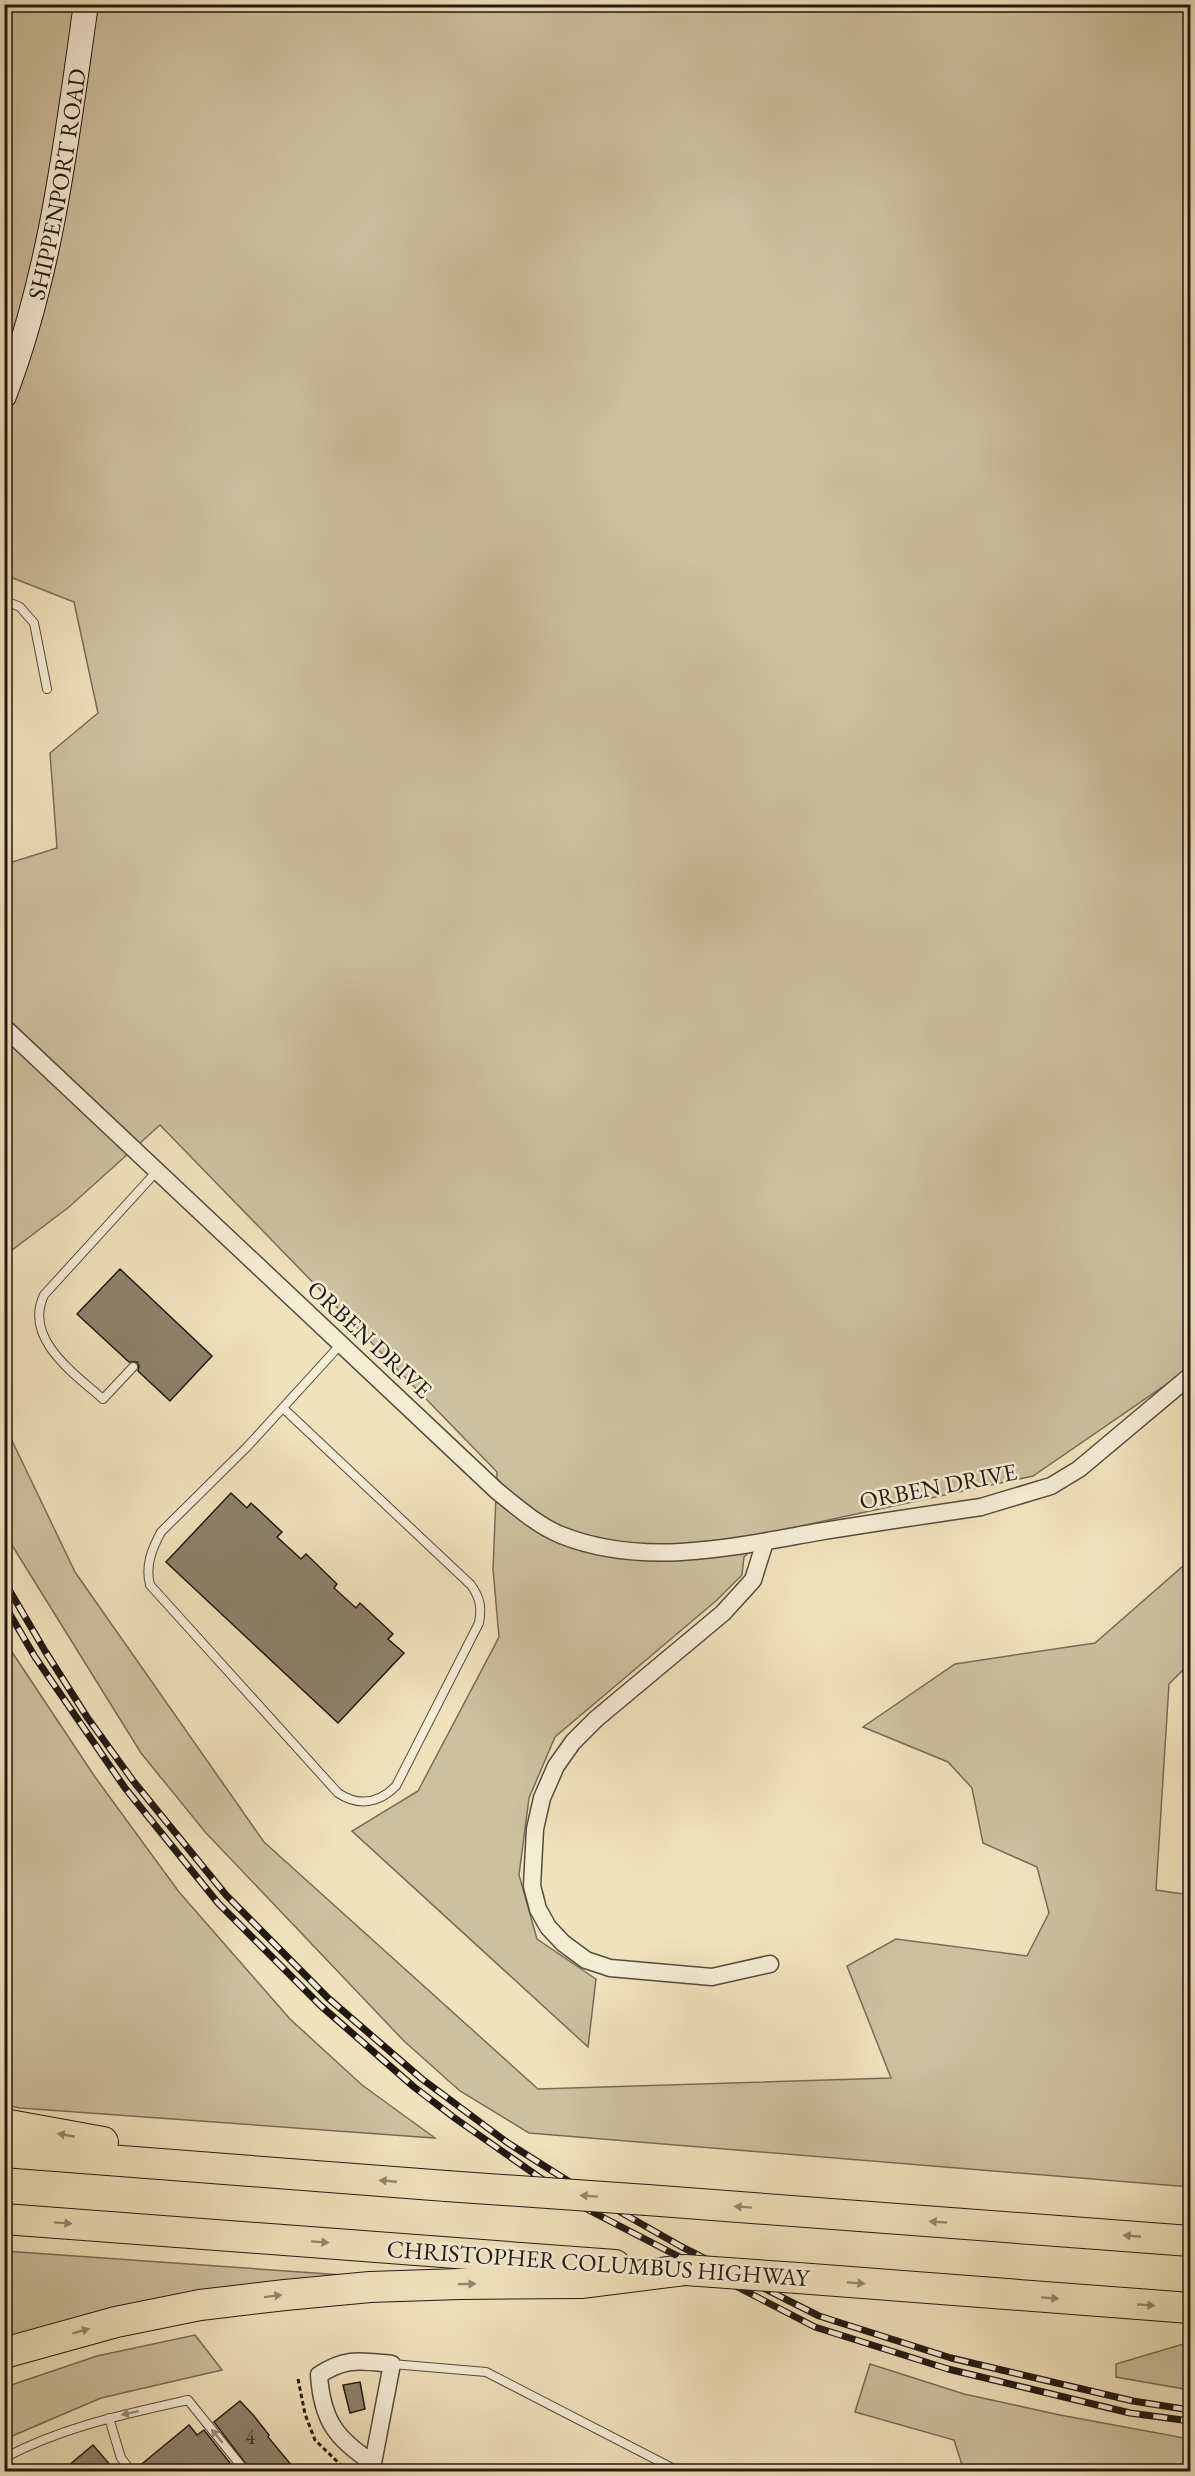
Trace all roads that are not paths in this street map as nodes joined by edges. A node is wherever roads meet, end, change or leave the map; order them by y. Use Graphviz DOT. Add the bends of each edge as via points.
graph roads {
  1 [pos="86,4"];
  2 [pos="4,396"];
  3 [pos="4,600"];
  4 [pos="47,688"];
  5 [pos="4,1027"];
  6 [pos="157,1171"];
  7 [pos="341,1344"];
  8 [pos="133,1367"];
  9 [pos="1191,1376"];
  10 [pos="283,1408"];
  11 [pos="765,1542"];
  12 [pos="770,1964"];
  13 [pos="4,2124"];
  14 [pos="4,2152"];
  15 [pos="247,2169"];
  16 [pos="4,2219"];
  17 [pos="1191,2241"];
  18 [pos="685,2270"];
  19 [pos="1191,2308"];
  20 [pos="50,2340"];
  21 [pos="4,2353"];
  22 [pos="4,2360"];
  23 [pos="392,2364"];
  24 [pos="109,2418"];
  25 [pos="4,2458"];
  26 [pos="4,2466"];
  27 [pos="373,2467"];
  28 [pos="9,2472"];
  29 [pos="132,2472"];
  30 [pos="246,2472"];
  31 [pos="680,2472"];
  1 -- 2 [label="street, SHIPPENPORT ROAD" via="45,259"];
  3 -- 4 [label="lane" via="20,607 34,623"];
  5 -- 6 [label="street, ORBEN DRIVE"];
  6 -- 7 [label="street, ORBEN DRIVE"];
  6 -- 8 [label="lane" via="44,1295 39,1312 42,1329 57,1358 104,1400"];
  7 -- 10 [label="lane"];
  7 -- 11 [label="street, ORBEN DRIVE" via="497,1491 559,1534 643,1553"];
  9 -- 11 [label="street, ORBEN DRIVE" via="1079,1469 1052,1486 981,1507"];
  10 -- 10 [label="lane" via="161,1532 147,1575 150,1586 338,1793 369,1802 396,1786 479,1623 482,1610 471,1585"];
  11 -- 12 [label="street" via="753,1580 723,1613 596,1719 556,1766 535,1829 532,1886 538,1910 563,1943 586,1960 610,1968 712,1977"];
  15 -- 13 [label="highway, one-way"];
  14 -- 15 [label="highway"];
  17 -- 15 [label="highway, one-way, bridge"];
  16 -- 18 [label="highway, CHRISTOPHER COLUMBUS HIGHWAY, one-way"];
  18 -- 19 [label="highway, CHRISTOPHER COLUMBUS HIGHWAY, one-way, bridge"];
  20 -- 18 [label="highway, one-way" via="190,2307 285,2295 370,2287 581,2283"];
  20 -- 21 [label="highway"];
  20 -- 22 [label="highway"];
  23 -- 27 [label="street"];
  23 -- 27 [label="street" via="351,2361 336,2364 319,2375 320,2400 326,2415 345,2442"];
  23 -- 31 [label="lane" via="486,2372"];
  24 -- 25 [label="lane" via="35,2441"];
  24 -- 29 [label="lane" via="120,2458"];
  30 -- 24 [label="lane, one-way" via="188,2400"];
  26 -- 28 [label="lane"];
}
